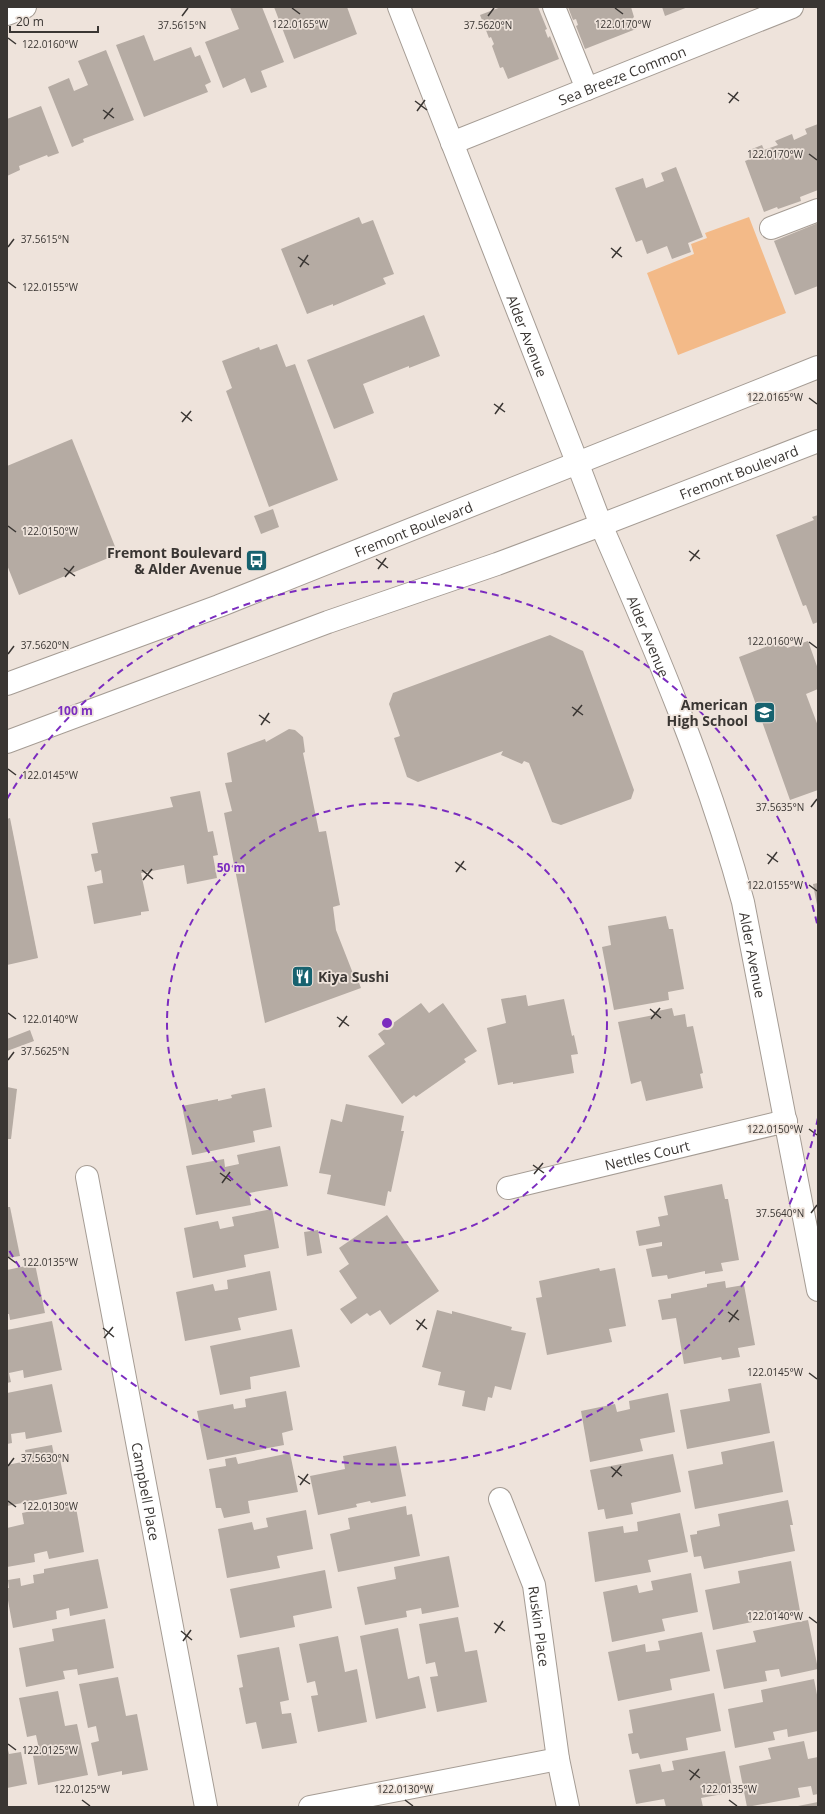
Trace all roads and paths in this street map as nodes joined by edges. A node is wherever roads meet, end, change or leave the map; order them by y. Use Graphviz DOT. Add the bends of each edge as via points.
graph roads {
  1 [pos="25,7"];
  2 [pos="399,7"];
  3 [pos="554,7"];
  4 [pos="792,7"];
  5 [pos="7,14"];
  6 [pos="588,89"];
  7 [pos="452,143"];
  8 [pos="818,210"];
  9 [pos="771,228"];
  10 [pos="818,367"];
  11 [pos="818,441"];
  12 [pos="577,462"];
  13 [pos="601,526"];
  14 [pos="7,684"];
  15 [pos="7,742"];
  16 [pos="786,1121"];
  17 [pos="87,1177"];
  18 [pos="508,1188"];
  19 [pos="818,1290"];
  20 [pos="500,1499"];
  21 [pos="558,1759"];
  22 [pos="206,1807"];
  23 [pos="310,1807"];
  24 [pos="568,1807"];
  1 -- 5 [label="street"];
  2 -- 7 [label="street, Alder Avenue"];
  3 -- 6 [label="street"];
  4 -- 6 [label="street, Sea Breeze Common"];
  6 -- 7 [label="street, Sea Breeze Common"];
  7 -- 12 [label="street, Alder Avenue"];
  8 -- 9 [label="street"];
  10 -- 12 [label="street, Fremont Boulevard"];
  11 -- 13 [label="street, Fremont Boulevard"];
  12 -- 13 [label="street, Alder Avenue"];
  12 -- 14 [label="street, Fremont Boulevard" via="219,606"];
  13 -- 15 [label="street, Fremont Boulevard" via="328,622"];
  13 -- 16 [label="street, Alder Avenue" via="692,743 728,848 743,902"];
  16 -- 18 [label="street, Nettles Court"];
  16 -- 19 [label="street, Alder Avenue"];
  17 -- 22 [label="street, Campbell Place"];
  20 -- 21 [label="street, Ruskin Place" via="534,1585"];
  21 -- 23 [label="street"];
  21 -- 24 [label="street, Ruskin Place"];
}
